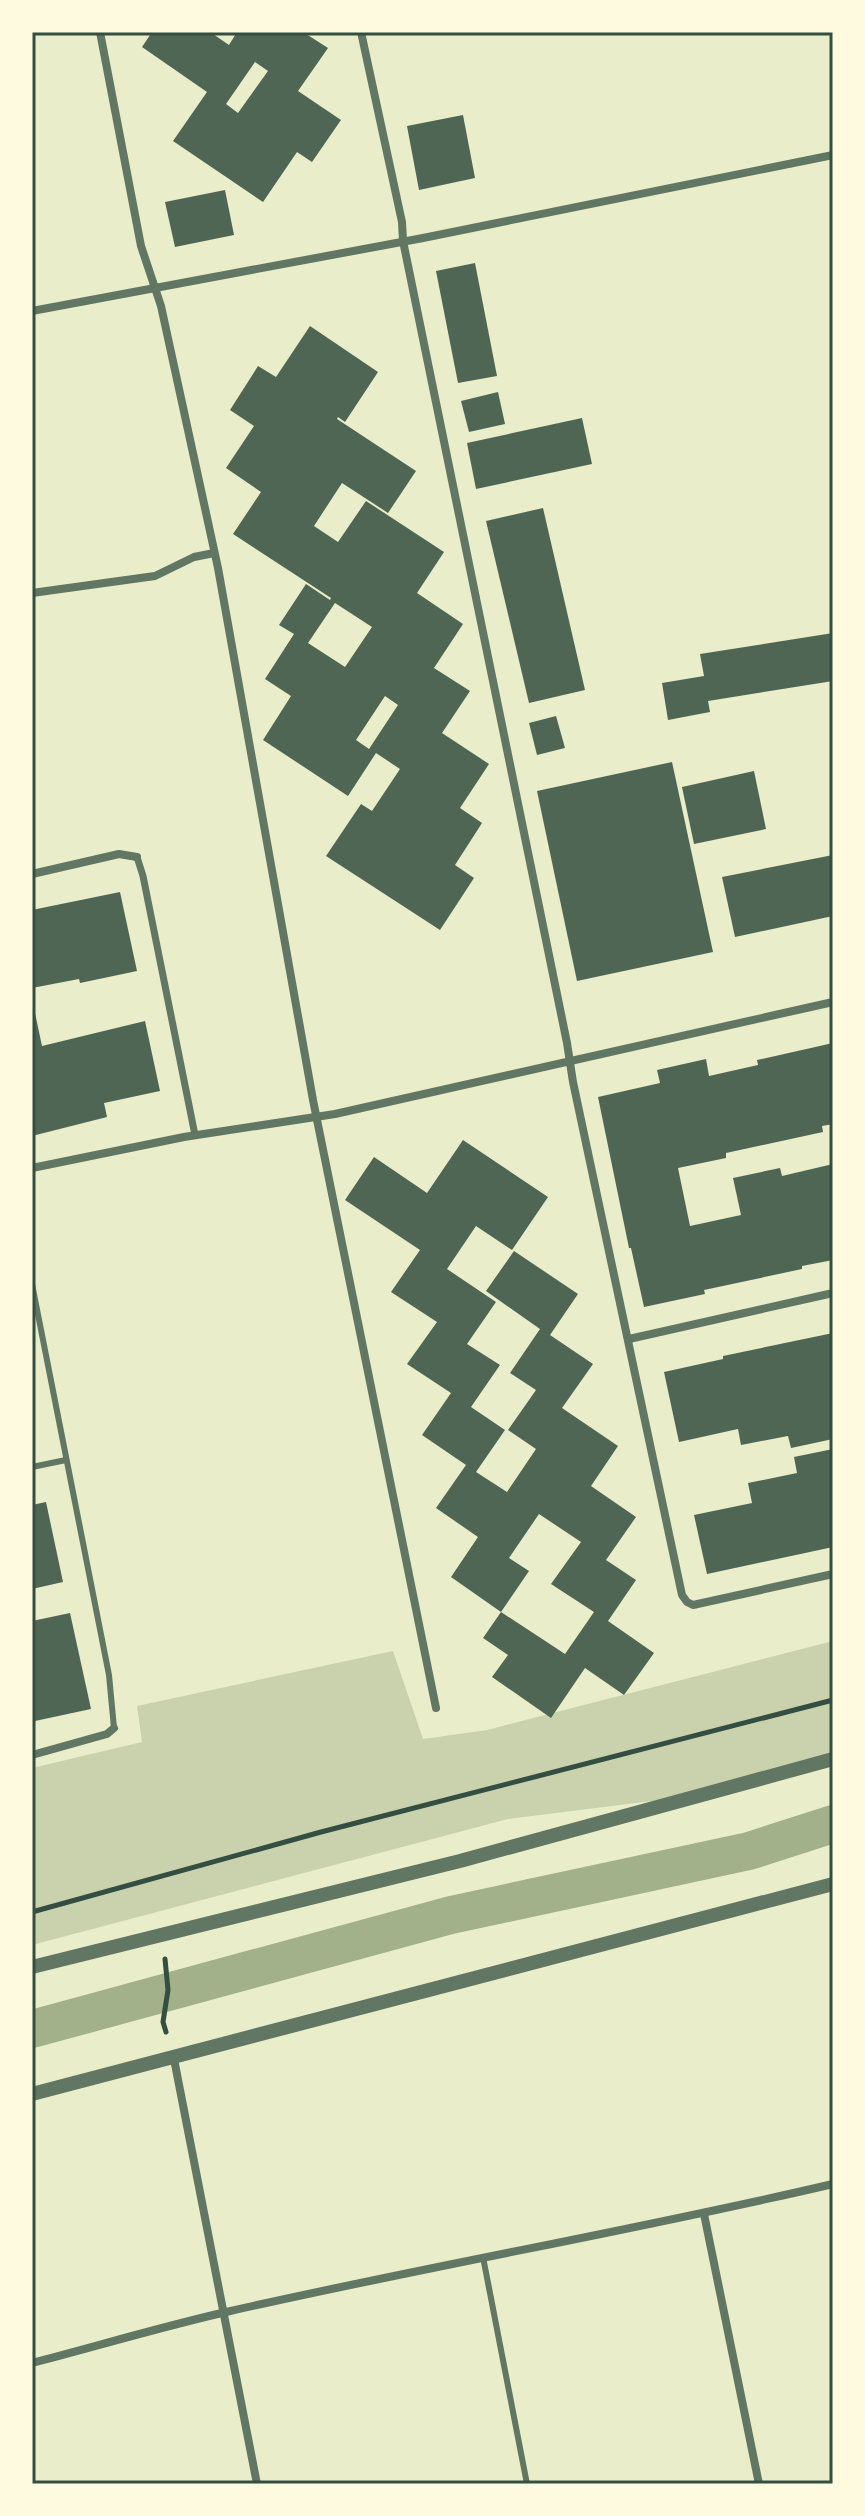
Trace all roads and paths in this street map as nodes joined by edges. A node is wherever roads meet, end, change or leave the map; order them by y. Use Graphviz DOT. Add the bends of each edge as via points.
graph roads {
  1 [pos="100,32"];
  2 [pos="361,32"];
  3 [pos="833,155"];
  4 [pos="403,241"];
  5 [pos="155,287"];
  6 [pos="32,311"];
  7 [pos="214,553"];
  8 [pos="32,593"];
  9 [pos="137,857"];
  10 [pos="32,874"];
  11 [pos="833,1002"];
  12 [pos="570,1061"];
  13 [pos="317,1117"];
  14 [pos="195,1135"];
  15 [pos="32,1168"];
  16 [pos="32,1284"];
  17 [pos="833,1293"];
  18 [pos="629,1339"];
  19 [pos="66,1460"];
  20 [pos="32,1467"];
  21 [pos="833,1574"];
  22 [pos="833,1700"];
  23 [pos="436,1708"];
  24 [pos="114,1728"];
  25 [pos="32,1755"];
  26 [pos="833,1759"];
  27 [pos="833,1884"];
  28 [pos="32,1912"];
  29 [pos="162,1934"];
  30 [pos="32,1967"];
  31 [pos="174,2059"];
  32 [pos="32,2094"];
  33 [pos="833,2184"];
  34 [pos="704,2214"];
  35 [pos="483,2257"];
  36 [pos="224,2313"];
  37 [pos="32,2363"];
  38 [pos="257,2484"];
  39 [pos="527,2484"];
  40 [pos="759,2484"];
  1 -- 5 [label="street" via="141,246"];
  2 -- 4 [label="street"];
  3 -- 4 [label="street"];
  4 -- 5 [label="street"];
  4 -- 12 [label="street"];
  5 -- 6 [label="street"];
  5 -- 7 [label="street"];
  7 -- 8 [label="street" via="155,576"];
  7 -- 13 [label="street"];
  9 -- 10 [label="street" via="119,854"];
  9 -- 14 [label="street"];
  11 -- 12 [label="street"];
  12 -- 13 [label="street"];
  12 -- 18 [label="street"];
  13 -- 14 [label="street"];
  13 -- 23 [label="street"];
  14 -- 15 [label="street"];
  16 -- 19 [label="lane"];
  17 -- 18 [label="street"];
  18 -- 21 [label="street" via="680,1589 687,1602 705,1603"];
  19 -- 20 [label="lane"];
  19 -- 24 [label="lane" via="109,1675"];
  22 -- 28 [label="path"];
  24 -- 25 [label="street"];
  26 -- 29 [label="street" via="460,1861"];
  27 -- 31 [label="street"];
  29 -- 30 [label="street"];
  29 -- 31 [label="path" via="168,1990 163,2022"];
  31 -- 32 [label="street"];
  31 -- 36 [label="street"];
  33 -- 34 [label="street"];
  34 -- 35 [label="street"];
  34 -- 40 [label="street"];
  35 -- 36 [label="street"];
  35 -- 39 [label="lane"];
  36 -- 37 [label="street"];
  36 -- 38 [label="street"];
}
